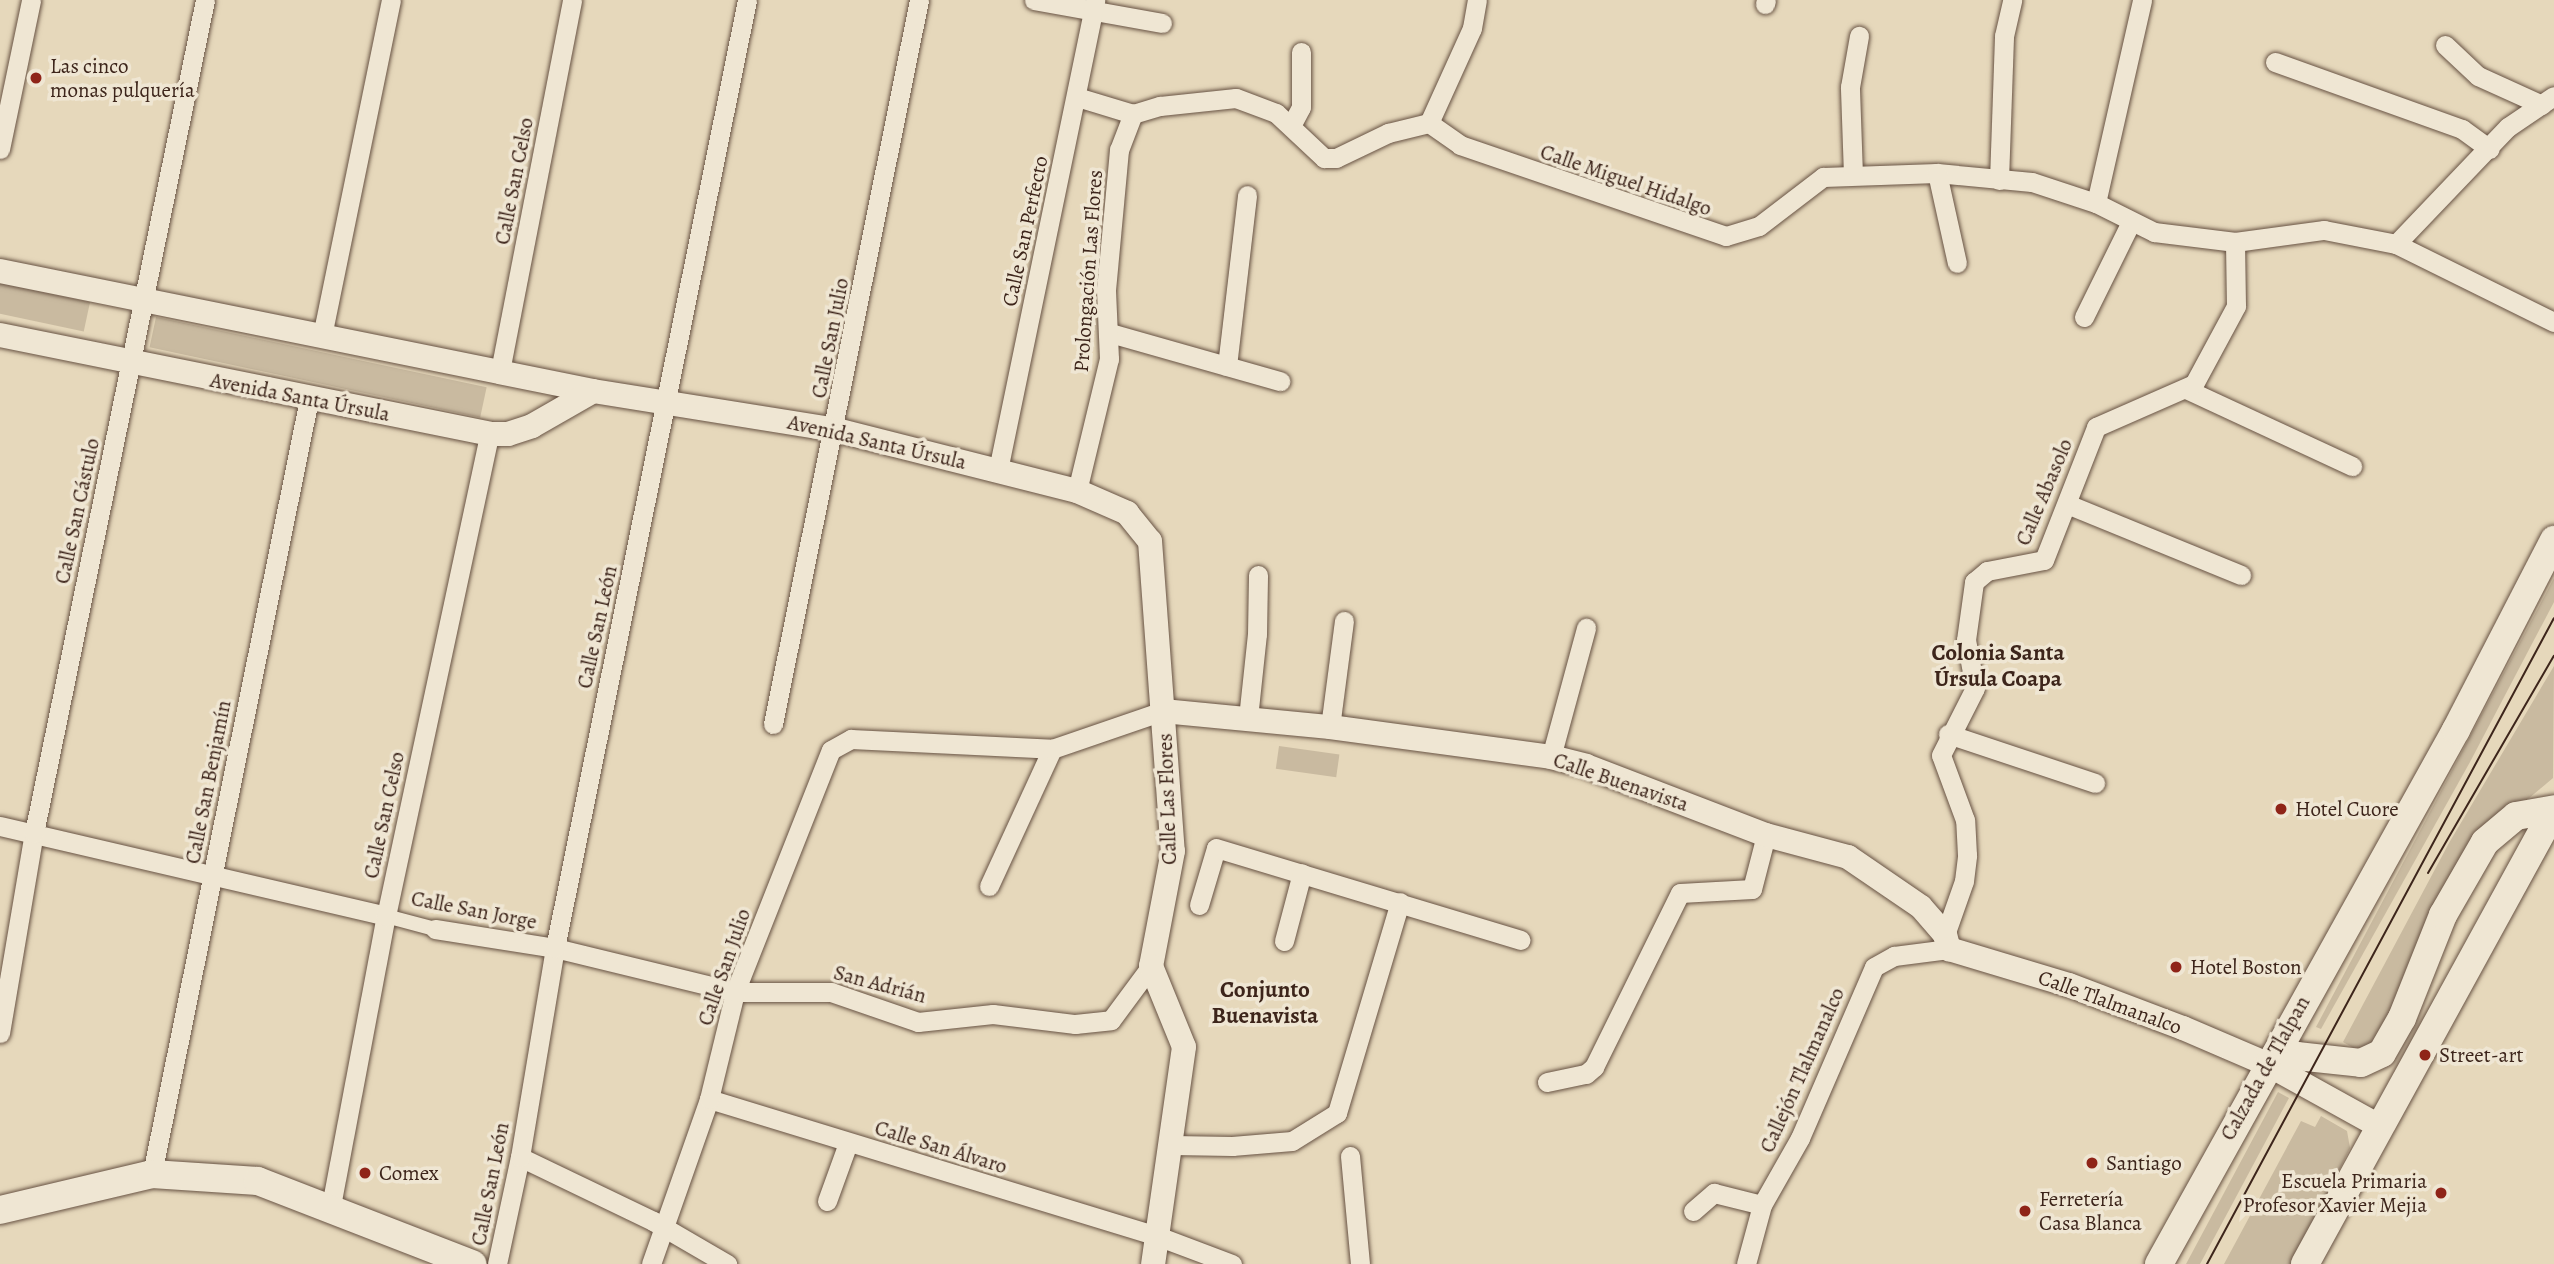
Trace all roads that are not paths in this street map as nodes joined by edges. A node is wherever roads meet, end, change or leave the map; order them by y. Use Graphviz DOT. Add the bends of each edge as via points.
graph roads {
  1 [pos="31,0"];
  2 [pos="205,0"];
  3 [pos="391,0"];
  4 [pos="572,0"];
  5 [pos="747,0"];
  6 [pos="919,0"];
  7 [pos="1034,0"];
  8 [pos="1477,0"];
  9 [pos="2012,0"];
  10 [pos="2142,0"];
  11 [pos="1094,6"];
  12 [pos="1161,23"];
  13 [pos="1859,36"];
  14 [pos="2445,45"];
  15 [pos="1301,52"];
  16 [pos="2275,62"];
  17 [pos="1077,97"];
  18 [pos="2548,100"];
  19 [pos="1133,114"];
  20 [pos="1429,123"];
  21 [pos="1292,124"];
  22 [pos="0,149"];
  23 [pos="2490,149"];
  24 [pos="1937,173"];
  25 [pos="1853,174"];
  26 [pos="1999,180"];
  27 [pos="1247,195"];
  28 [pos="2096,202"];
  29 [pos="2130,224"];
  30 [pos="2235,242"];
  31 [pos="2396,244"];
  32 [pos="1957,263"];
  33 [pos="0,271"];
  34 [pos="144,301"];
  35 [pos="2084,317"];
  36 [pos="2554,322"];
  37 [pos="1110,332"];
  38 [pos="0,335"];
  39 [pos="322,336"];
  40 [pos="131,362"];
  41 [pos="1227,366"];
  42 [pos="500,371"];
  43 [pos="1280,381"];
  44 [pos="2188,390"];
  45 [pos="593,391"];
  46 [pos="309,399"];
  47 [pos="667,399"];
  48 [pos="835,429"];
  49 [pos="489,435"];
  50 [pos="2352,466"];
  51 [pos="998,470"];
  52 [pos="1077,491"];
  53 [pos="2067,503"];
  54 [pos="2554,540"];
  55 [pos="1258,575"];
  56 [pos="2241,575"];
  57 [pos="1343,621"];
  58 [pos="1586,628"];
  59 [pos="1163,711"];
  60 [pos="1248,718"];
  61 [pos="773,724"];
  62 [pos="1331,727"];
  63 [pos="1948,734"];
  64 [pos="1052,749"];
  65 [pos="1551,757"];
  66 [pos="2095,783"];
  67 [pos="2554,810"];
  68 [pos="0,825"];
  69 [pos="34,833"];
  70 [pos="1766,835"];
  71 [pos="213,873"];
  72 [pos="1302,873"];
  73 [pos="989,887"];
  74 [pos="1400,902"];
  75 [pos="1199,905"];
  76 [pos="386,916"];
  77 [pos="435,929"];
  78 [pos="1520,940"];
  79 [pos="1284,941"];
  80 [pos="1947,942"];
  81 [pos="555,948"];
  82 [pos="1152,966"];
  83 [pos="736,992"];
  84 [pos="0,1033"];
  85 [pos="2267,1064"];
  86 [pos="1548,1082"];
  87 [pos="709,1099"];
  88 [pos="2379,1126"];
  89 [pos="848,1143"];
  90 [pos="1172,1145"];
  91 [pos="1350,1156"];
  92 [pos="520,1157"];
  93 [pos="152,1174"];
  94 [pos="827,1201"];
  95 [pos="1762,1205"];
  96 [pos="331,1206"];
  97 [pos="0,1210"];
  98 [pos="1693,1211"];
  99 [pos="664,1229"];
  100 [pos="1160,1237"];
  101 [pos="472,1264"];
  102 [pos="497,1264"];
  103 [pos="651,1264"];
  104 [pos="727,1264"];
  105 [pos="1153,1264"];
  106 [pos="1232,1264"];
  107 [pos="1360,1264"];
  108 [pos="1746,1264"];
  109 [pos="2159,1264"];
  110 [pos="2305,1264"];
  1 -- 22 [label="street"];
  2 -- 34 [label="street, Calle San Cástulo"];
  3 -- 39 [label="street"];
  4 -- 42 [label="street, Calle San Celso"];
  5 -- 47 [label="street, Calle San León"];
  6 -- 48 [label="street, Calle San Julio"];
  7 -- 11 [label="street"];
  8 -- 20 [label="street" via="1472,28"];
  9 -- 26 [label="street" via="2004,36"];
  10 -- 28 [label="street"];
  11 -- 12 [label="street"];
  11 -- 17 [label="street, Calle San Perfecto"];
  13 -- 25 [label="street" via="1850,88"];
  14 -- 18 [label="street" via="2478,76"];
  15 -- 21 [label="street" via="1301,107"];
  16 -- 23 [label="street" via="2462,129"];
  17 -- 19 [label="street"];
  17 -- 51 [label="street, Calle San Perfecto"];
  18 -- 23 [label="street" via="2508,127"];
  19 -- 21 [label="street" via="1160,106 1236,98"];
  19 -- 37 [label="street, Prolongación Las Flores" via="1119,150 1106,290"];
  20 -- 21 [label="street" via="1388,133 1336,158 1324,158"];
  20 -- 25 [label="street, Calle Miguel Hidalgo" via="1460,145 1718,235 1742,234 1759,226 1810,182"];
  23 -- 31 [label="street"];
  24 -- 25 [label="street, Calle Miguel Hidalgo"];
  24 -- 26 [label="street, Calle Miguel Hidalgo"];
  24 -- 32 [label="street"];
  26 -- 28 [label="street, Calle Miguel Hidalgo" via="2060,188"];
  27 -- 41 [label="street"];
  28 -- 29 [label="street, Calle Miguel Hidalgo"];
  29 -- 30 [label="street, Calle Miguel Hidalgo" via="2154,232"];
  29 -- 35 [label="street"];
  30 -- 31 [label="street, Calle Miguel Hidalgo" via="2324,230"];
  30 -- 44 [label="street" via="2236,306"];
  31 -- 36 [label="street, Calle Miguel Hidalgo"];
  33 -- 34 [label="street, Avenida Santa Úrsula"];
  34 -- 39 [label="street, Avenida Santa Úrsula"];
  34 -- 40 [label="street, Calle San Cástulo"];
  37 -- 41 [label="street"];
  37 -- 52 [label="street, Prolongación Las Flores" via="1109,359"];
  38 -- 40 [label="street, Avenida Santa Úrsula"];
  39 -- 42 [label="street, Avenida Santa Úrsula"];
  40 -- 46 [label="street, Avenida Santa Úrsula"];
  40 -- 69 [label="street, Calle San Cástulo"];
  41 -- 43 [label="street"];
  42 -- 45 [label="street, Avenida Santa Úrsula"];
  44 -- 50 [label="street"];
  44 -- 53 [label="street, Calle Abasolo" via="2096,427"];
  45 -- 47 [label="street, Avenida Santa Úrsula"];
  45 -- 49 [label="street, Avenida Santa Úrsula" via="532,426"];
  46 -- 49 [label="street, Avenida Santa Úrsula"];
  46 -- 71 [label="street, Calle San Benjamín"];
  47 -- 48 [label="street, Avenida Santa Úrsula"];
  47 -- 81 [label="street, Calle San León"];
  48 -- 51 [label="street, Avenida Santa Úrsula"];
  48 -- 61 [label="street, Calle San Julio"];
  49 -- 76 [label="street, Calle San Celso"];
  51 -- 52 [label="street, Avenida Santa Úrsula"];
  52 -- 59 [label="street, Calle Las Flores" via="1127,513 1150,541"];
  53 -- 56 [label="street"];
  53 -- 63 [label="street, Calle Abasolo" via="2044,561 1987,571 1974,582 1966,640 1975,688"];
  54 -- 85 [label="main road, Calzada de Tlalpan" via="2456,730"];
  55 -- 60 [label="street" via="1258,634"];
  57 -- 62 [label="street"];
  58 -- 65 [label="street"];
  59 -- 60 [label="street, Calle Buenavista"];
  59 -- 64 [label="street"];
  59 -- 82 [label="street, Calle Las Flores" via="1172,851"];
  60 -- 62 [label="street, Calle Buenavista"];
  62 -- 65 [label="street, Calle Buenavista"];
  63 -- 66 [label="street"];
  63 -- 80 [label="street, Calle Abasolo" via="1941,755 1965,820 1967,855"];
  64 -- 73 [label="street"];
  64 -- 83 [label="street, Calle San Julio" via="851,739 831,750"];
  65 -- 70 [label="street, Calle Buenavista"];
  67 -- 85 [label="main road" via="2516,816 2485,842 2443,915 2402,1018 2382,1053 2361,1063 2297,1056"];
  67 -- 88 [label="main road"];
  68 -- 69 [label="street, Calle San Jorge"];
  69 -- 71 [label="street, Calle San Jorge"];
  69 -- 84 [label="street, Calle San Cástulo"];
  70 -- 80 [label="street, Calle Buenavista" via="1848,857 1876,872 1921,907"];
  70 -- 86 [label="street" via="1752,889 1680,893 1594,1067 1586,1074"];
  71 -- 76 [label="street, Calle San Jorge"];
  71 -- 93 [label="street, Calle San Benjamín"];
  72 -- 74 [label="street"];
  72 -- 75 [label="street" via="1216,849"];
  72 -- 79 [label="street"];
  74 -- 78 [label="street"];
  74 -- 90 [label="street" via="1338,1113 1292,1140"];
  76 -- 77 [label="street, Calle San Jorge"];
  76 -- 96 [label="street, Calle San Celso"];
  77 -- 81 [label="street, Calle San Jorge"];
  80 -- 85 [label="street, Calle Tlalmanalco"];
  80 -- 95 [label="street, Callejón Tlalmanalco" via="1894,956 1874,967 1800,1138"];
  81 -- 83 [label="street, Calle San Jorge"];
  81 -- 92 [label="street, Calle San León"];
  82 -- 83 [label="street, San Adrián" via="1111,1020 1075,1024 993,1014 918,1022 831,992"];
  82 -- 90 [label="street" via="1184,1047"];
  83 -- 87 [label="street, Calle San Julio"];
  85 -- 88 [label="street, Calle Tlalmanalco"];
  85 -- 109 [label="main road, Calzada de Tlalpan"];
  87 -- 89 [label="street, Calle San Álvaro"];
  87 -- 99 [label="street, Calle San Julio"];
  88 -- 110 [label="main road"];
  89 -- 94 [label="street"];
  89 -- 100 [label="street, Calle San Álvaro"];
  90 -- 100 [label="street"];
  91 -- 107 [label="street"];
  92 -- 99 [label="street"];
  92 -- 102 [label="street, Calle San León"];
  93 -- 96 [label="main road" via="258,1181"];
  93 -- 97 [label="main road"];
  95 -- 98 [label="street" via="1714,1193"];
  95 -- 108 [label="street, Callejón Tlalmanalco"];
  96 -- 101 [label="main road"];
  99 -- 103 [label="street, Calle San Julio"];
  99 -- 104 [label="street"];
  100 -- 105 [label="street"];
  100 -- 106 [label="street, Calle San Álvaro"];
}
